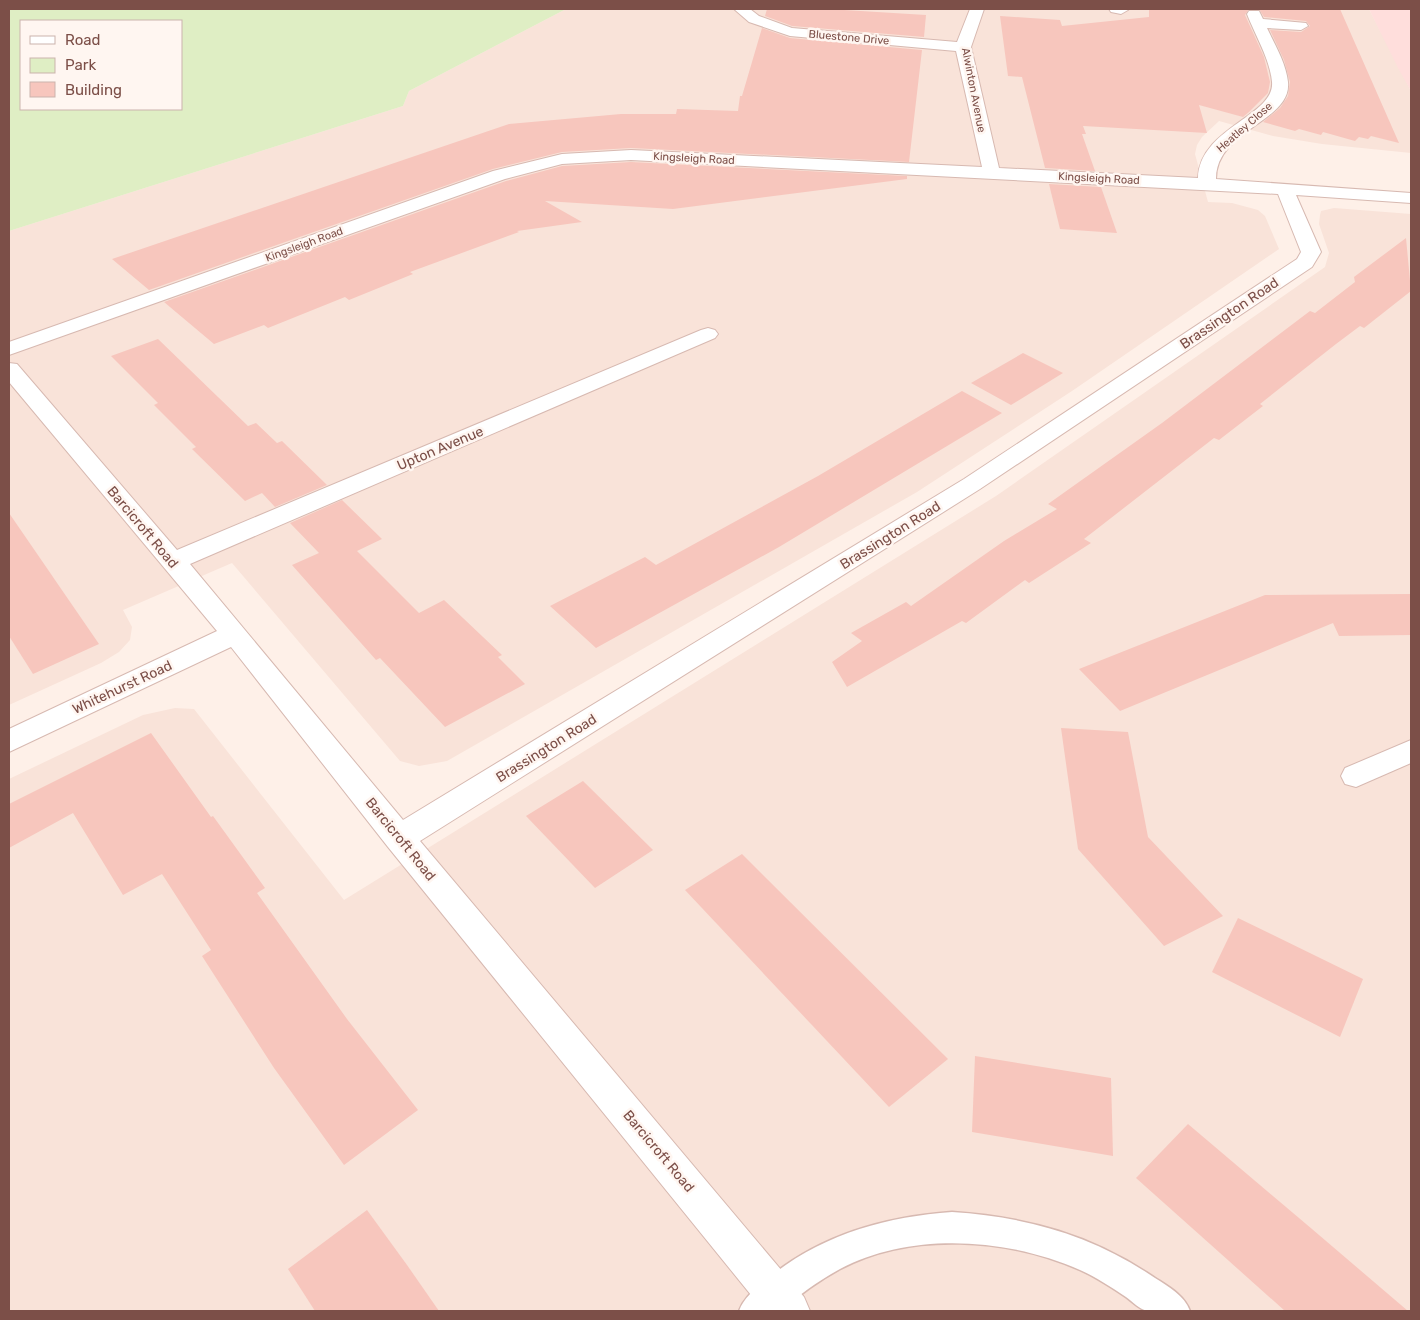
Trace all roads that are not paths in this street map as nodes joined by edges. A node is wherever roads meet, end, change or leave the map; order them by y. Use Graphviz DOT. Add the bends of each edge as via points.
graph roads {
  1 [pos="741,9"];
  2 [pos="977,9"];
  3 [pos="1300,26"];
  4 [pos="963,47"];
  5 [pos="992,173"];
  6 [pos="1207,184"];
  7 [pos="1284,188"];
  8 [pos="1411,198"];
  9 [pos="708,334"];
  10 [pos="9,349"];
  11 [pos="9,369"];
  12 [pos="172,562"];
  13 [pos="235,634"];
  14 [pos="9,741"];
  15 [pos="1411,751"];
  16 [pos="1356,776"];
  17 [pos="399,838"];
  18 [pos="774,1305"];
  19 [pos="1173,1311"];
  1 -- 4 [label="street, Bluestone Drive" via="754,19 790,32"];
  2 -- 4 [label="street, Alwinton Avenue"];
  3 -- 6 [label="street, Heatley Close" via="1256,19 1279,77 1280,89 1272,102 1215,149 1205,174"];
  4 -- 5 [label="street, Alwinton Avenue"];
  5 -- 6 [label="street, Kingsleigh Road"];
  5 -- 10 [label="street, Kingsleigh Road" via="631,155 562,159 499,175"];
  6 -- 7 [label="street, Kingsleigh Road"];
  7 -- 8 [label="street, Kingsleigh Road"];
  7 -- 17 [label="street, Brassington Road" via="1311,252 1304,262 972,484"];
  9 -- 12 [label="street, Upton Avenue"];
  11 -- 12 [label="street, Barcicroft Road"];
  12 -- 13 [label="street, Barcicroft Road"];
  13 -- 14 [label="street, Whitehurst Road"];
  13 -- 17 [label="street, Barcicroft Road"];
  15 -- 16 [label="street"];
  17 -- 18 [label="street, Barcicroft Road"];
  18 -- 19 [label="lane" via="820,1261 869,1239 920,1229 974,1228 1028,1236 1083,1256 1136,1284"];
}
